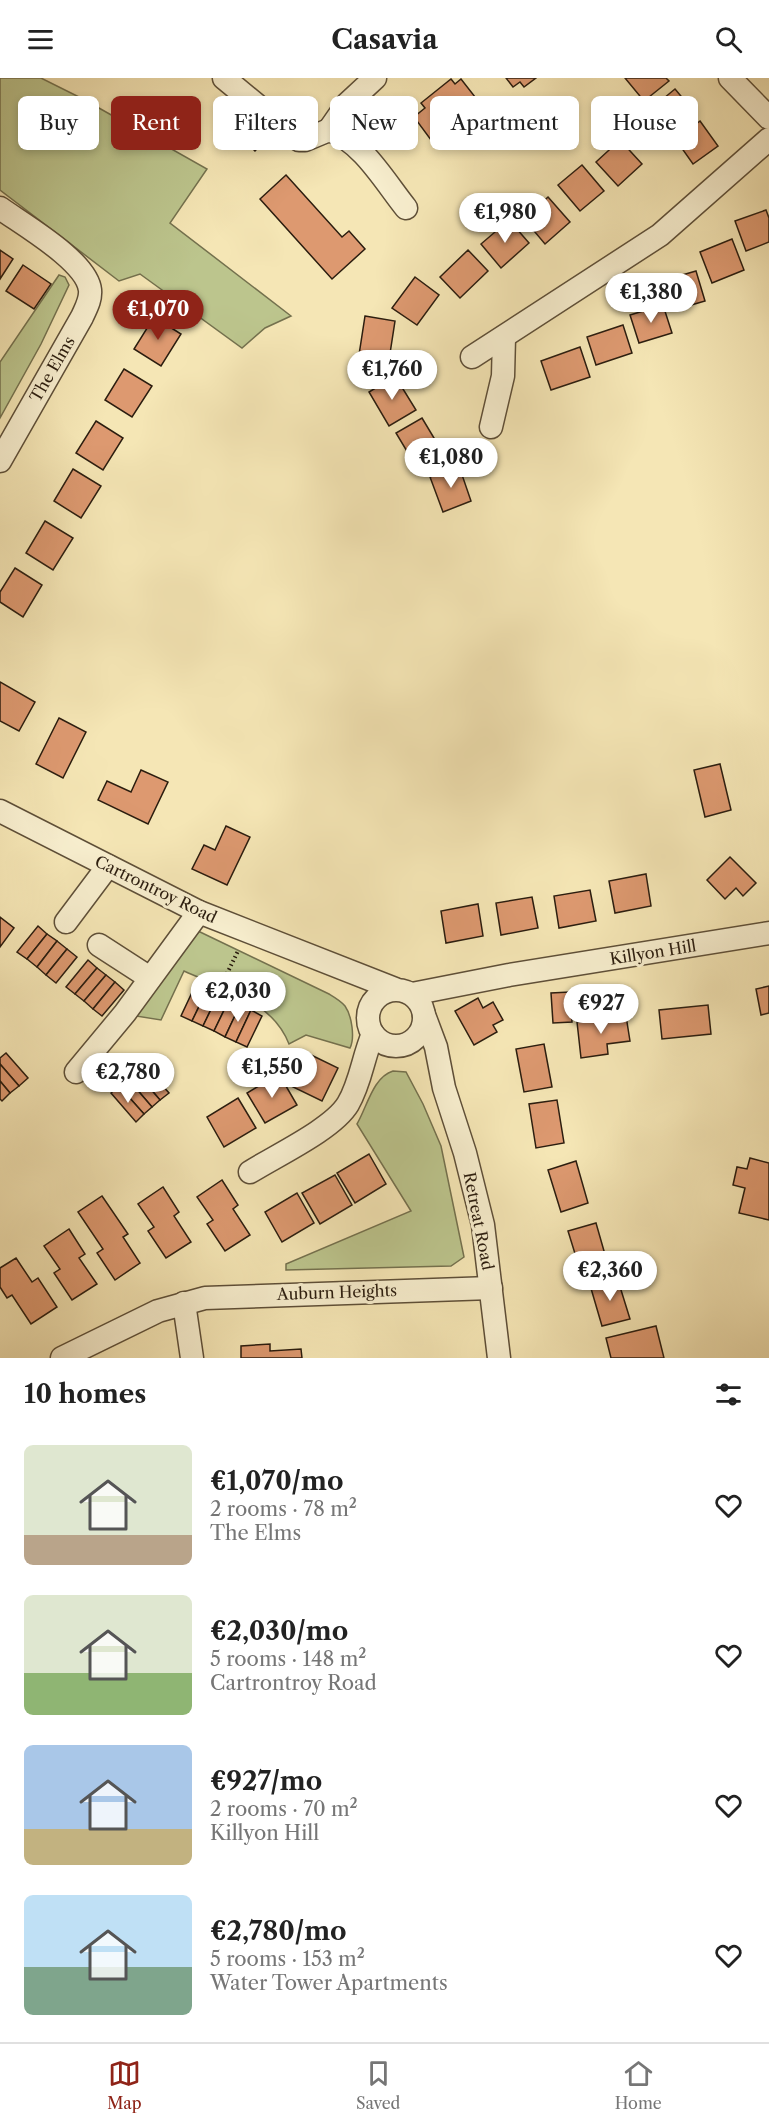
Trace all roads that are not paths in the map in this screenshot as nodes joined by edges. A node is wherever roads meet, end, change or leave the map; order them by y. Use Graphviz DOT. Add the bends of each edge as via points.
graph roads {
  1 [pos="224,78"];
  2 [pos="375,78"];
  3 [pos="730,78"];
  4 [pos="769,118"];
  5 [pos="329,130"];
  6 [pos="769,139"];
  7 [pos="0,208"];
  8 [pos="406,208"];
  9 [pos="504,337"];
  10 [pos="472,357"];
  11 [pos="491,427"];
  12 [pos="0,461"];
  13 [pos="0,811"];
  14 [pos="108,866"];
  15 [pos="199,912"];
  16 [pos="769,933"];
  17 [pos="315,959"];
  18 [pos="150,978"];
  19 [pos="417,1000"];
  20 [pos="370,1006"];
  21 [pos="373,1034"];
  22 [pos="403,1043"];
  23 [pos="76,1071"];
  24 [pos="360,1080"];
  25 [pos="444,1088"];
  26 [pos="250,1173"];
  27 [pos="491,1288"];
  28 [pos="184,1303"];
  29 [pos="62,1358"];
  30 [pos="192,1358"];
  31 [pos="499,1358"];
  1 -- 5 [label="street" via="299,140"];
  2 -- 5 [label="street" via="347,104"];
  3 -- 4 [label="street"];
  5 -- 8 [label="street" via="350,141"];
  6 -- 9 [label="street" via="660,235"];
  7 -- 12 [label="street, The Elms" via="74,264 90,291 82,317"];
  9 -- 10 [label="street"];
  9 -- 11 [label="street" via="503,376"];
  13 -- 14 [label="street, Cartrontroy Road"];
  14 -- 15 [label="street, Cartrontroy Road"];
  14 -- 18 [label="street" via="75,928"];
  15 -- 17 [label="street, Cartrontroy Road"];
  15 -- 18 [label="street"];
  16 -- 19 [label="street, Killyon Hill" via="509,975"];
  17 -- 19 [label="street, Cartrontroy Road"];
  17 -- 20 [label="street, Cartrontroy Road"];
  18 -- 23 [label="street"];
  19 -- 20 [label="street" via="378,995"];
  19 -- 22 [label="street" via="421,1031"];
  19 -- 25 [label="street, Retreat Road" via="436,1047"];
  20 -- 21 [label="street" via="368,1022"];
  21 -- 22 [label="street" via="385,1044"];
  21 -- 24 [label="street"];
  22 -- 24 [label="street"];
  22 -- 25 [label="street, Retreat Road"];
  24 -- 26 [label="street" via="334,1120"];
  25 -- 27 [label="street, Retreat Road" via="474,1186"];
  27 -- 28 [label="street, Auburn Heights" via="226,1295"];
  27 -- 31 [label="street, Retreat Road"];
  28 -- 29 [label="street, Auburn Heights" via="120,1328"];
  28 -- 30 [label="street"];
}
